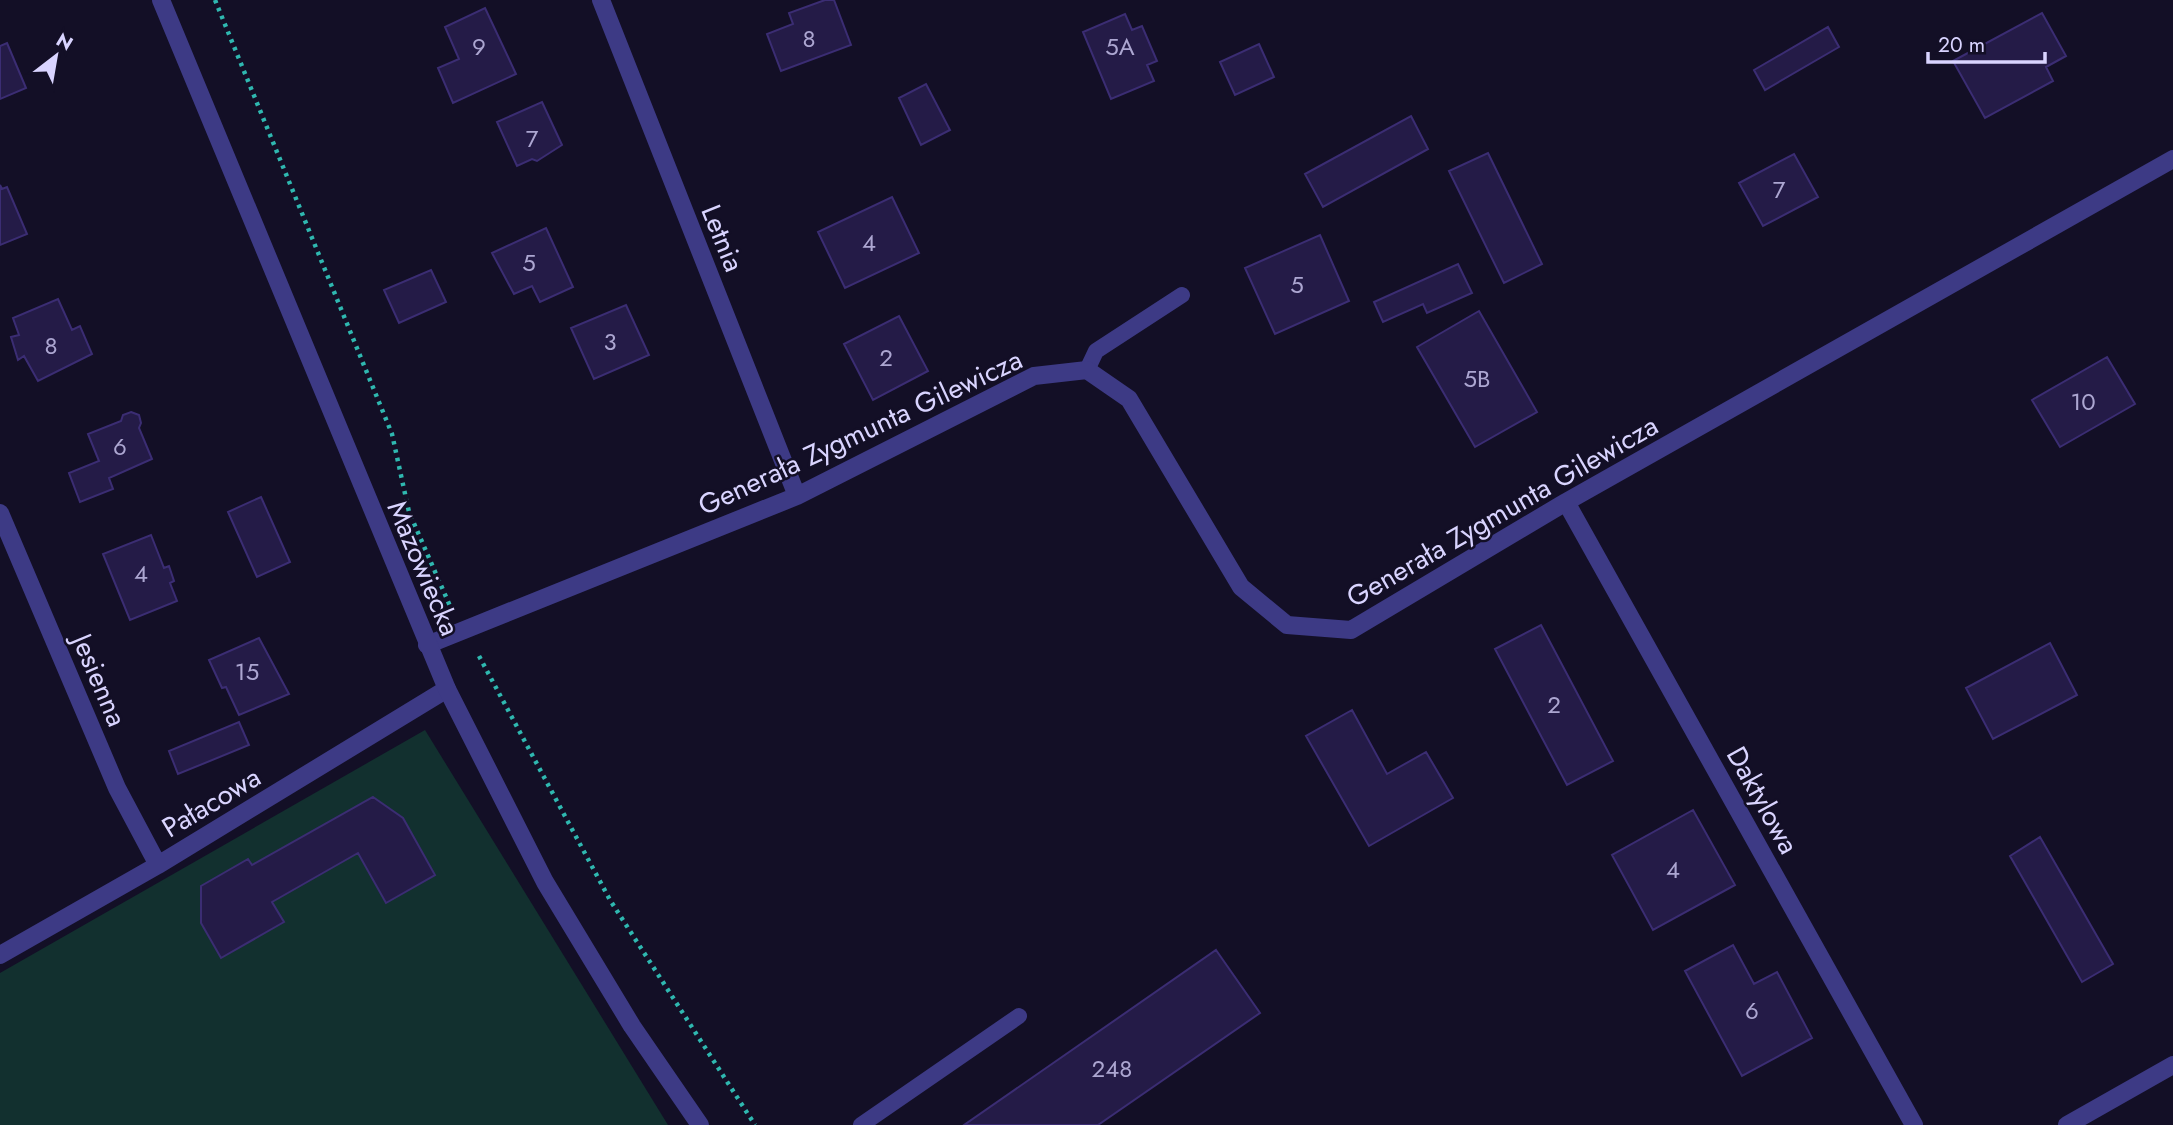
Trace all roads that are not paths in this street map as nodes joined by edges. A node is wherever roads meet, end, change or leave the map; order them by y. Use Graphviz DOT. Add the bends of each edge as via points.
graph roads {
  1 [pos="161,0"];
  2 [pos="601,0"];
  3 [pos="2173,159"];
  4 [pos="1182,295"];
  5 [pos="1087,370"];
  6 [pos="797,496"];
  7 [pos="1566,502"];
  8 [pos="0,513"];
  9 [pos="427,645"];
  10 [pos="447,689"];
  11 [pos="158,864"];
  12 [pos="0,955"];
  13 [pos="1019,1016"];
  14 [pos="2173,1065"];
  15 [pos="700,1125"];
  16 [pos="861,1125"];
  17 [pos="1914,1125"];
  18 [pos="2067,1125"];
  1 -- 9 [label="street, Mazowiecka"];
  2 -- 6 [label="street, Letnia"];
  3 -- 7 [label="street, Generała Zygmunta Gilewicza"];
  4 -- 5 [label="lane" via="1096,351"];
  5 -- 6 [label="street, Generała Zygmunta Gilewicza" via="1034,376"];
  5 -- 7 [label="street, Generała Zygmunta Gilewicza" via="1129,399 1241,587 1287,625 1351,630"];
  6 -- 9 [label="street, Generała Zygmunta Gilewicza"];
  7 -- 17 [label="street, Daktylowa"];
  8 -- 11 [label="street, Jesienna" via="117,788"];
  9 -- 10 [label="street, Mazowiecka"];
  10 -- 11 [label="street, Pałacowa"];
  10 -- 15 [label="street, Mazowiecka" via="545,882 611,992"];
  11 -- 12 [label="street, Pałacowa"];
  13 -- 16 [label="lane"];
  14 -- 18 [label="street"];
}
